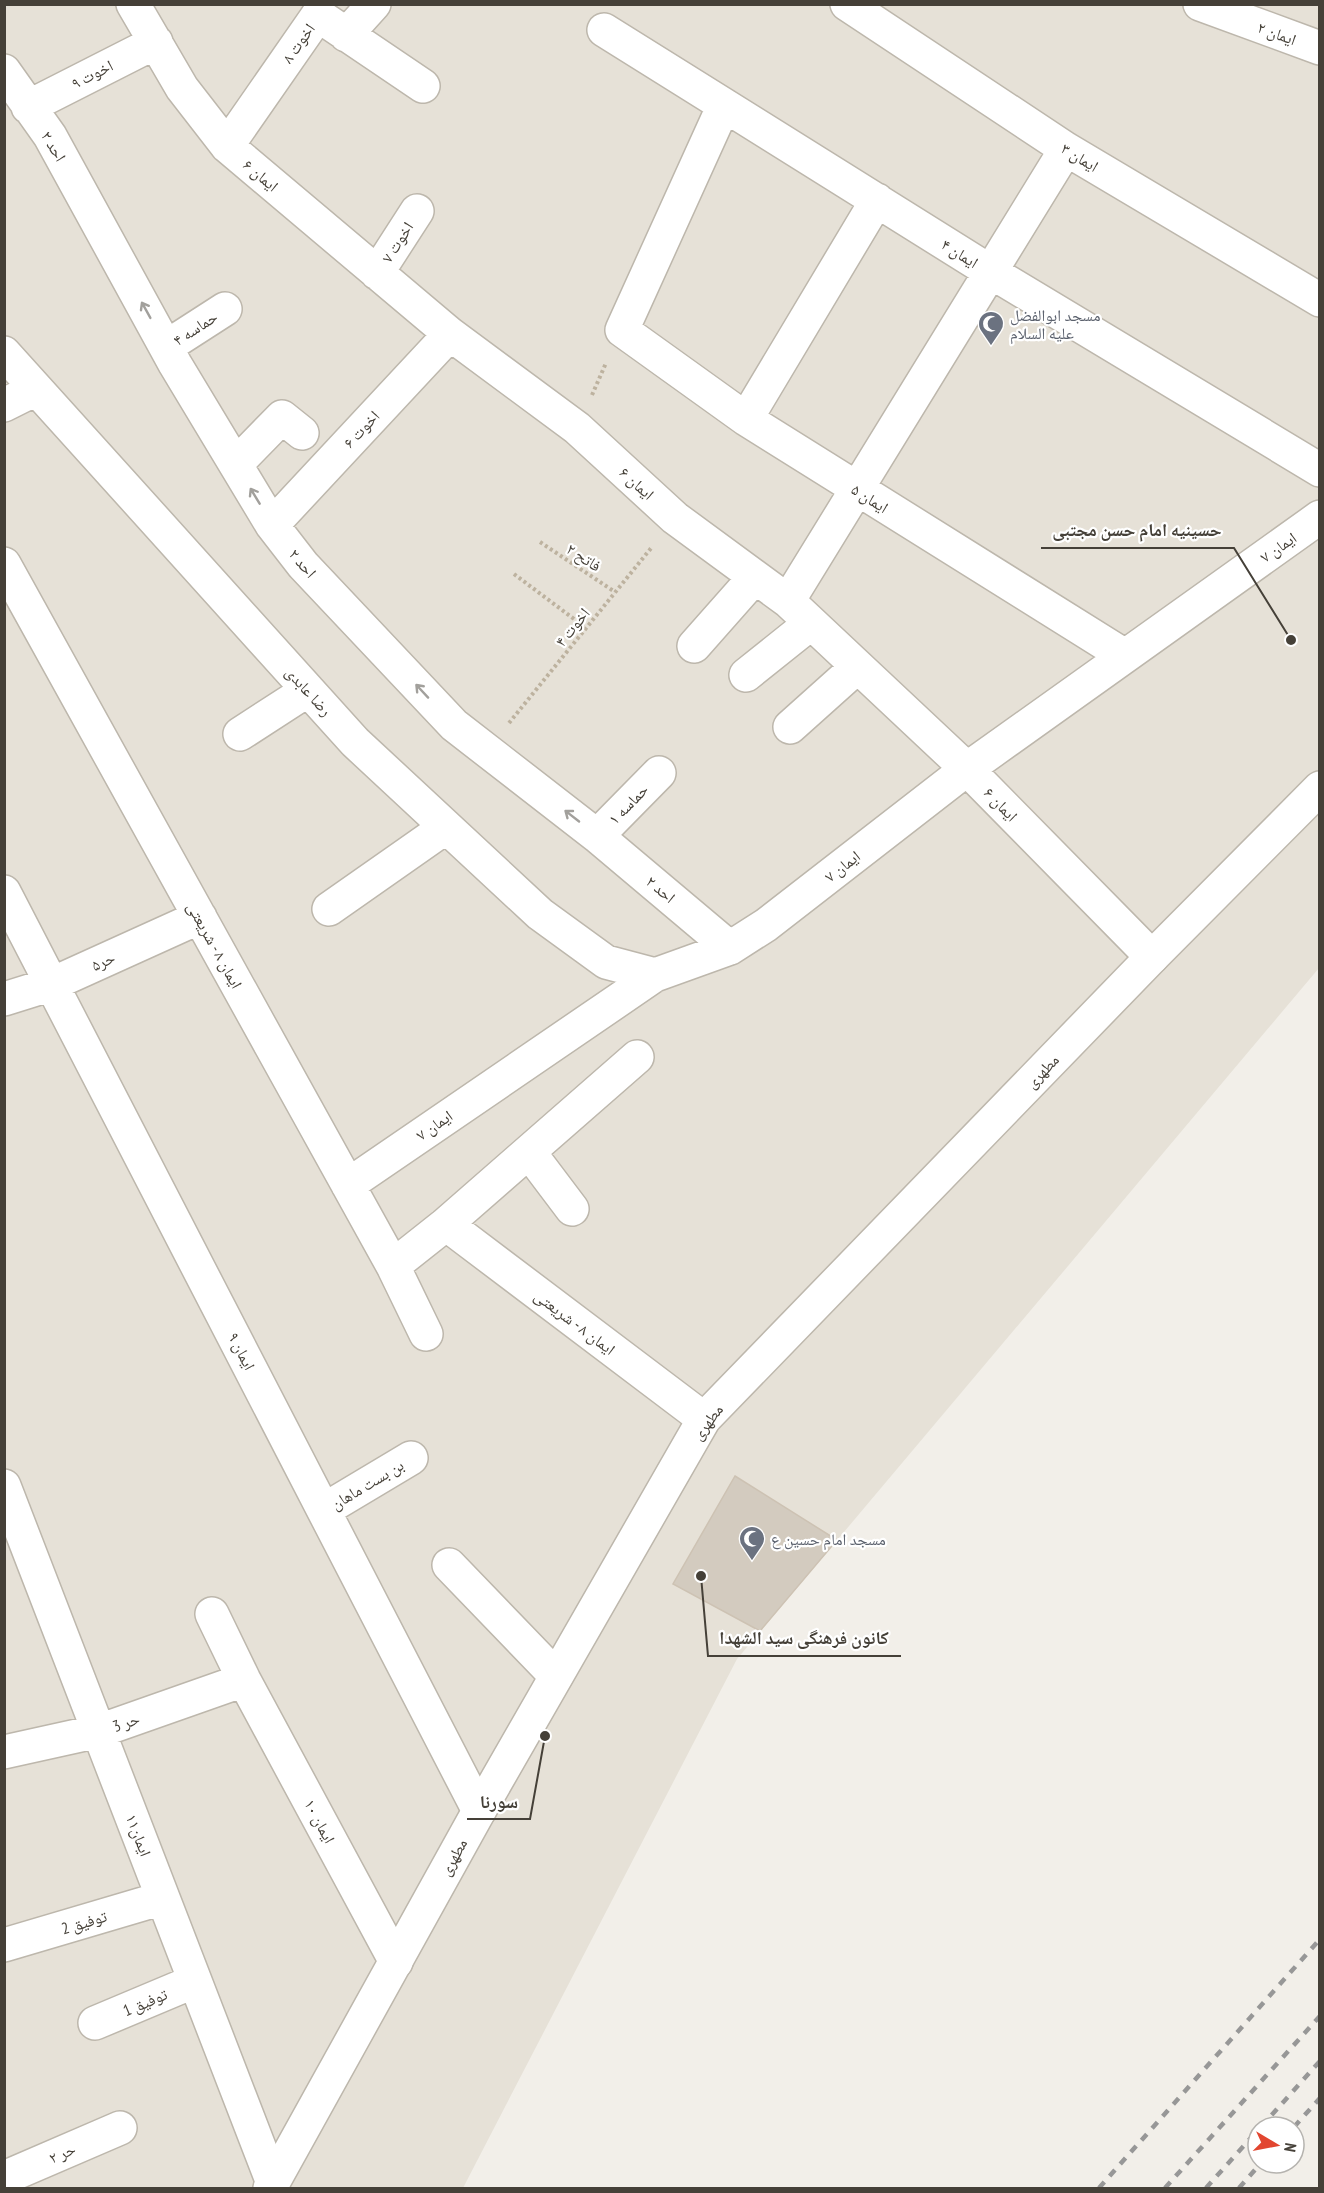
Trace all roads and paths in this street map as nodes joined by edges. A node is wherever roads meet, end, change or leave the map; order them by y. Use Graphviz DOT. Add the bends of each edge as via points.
graph roads {
  1 [pos="133,4"];
  2 [pos="374,4"];
  3 [pos="1200,4"];
  4 [pos="860,8"];
  5 [pos="604,30"];
  6 [pos="346,35"];
  7 [pos="156,42"];
  8 [pos="1320,48"];
  9 [pos="4,71"];
  10 [pos="423,86"];
  11 [pos="724,105"];
  12 [pos="28,107"];
  13 [pos="227,146"];
  14 [pos="1066,149"];
  15 [pos="877,200"];
  16 [pos="417,211"];
  17 [pos="991,272"];
  18 [pos="377,273"];
  19 [pos="1320,300"];
  20 [pos="225,309"];
  21 [pos="622,330"];
  22 [pos="450,334"];
  23 [pos="166,347"];
  24 [pos="4,352"];
  25 [pos="36,389"];
  26 [pos="4,405"];
  27 [pos="746,419"];
  28 [pos="577,428"];
  29 [pos="302,433"];
  30 [pos="236,464"];
  31 [pos="1320,470"];
  32 [pos="857,490"];
  33 [pos="1320,517"];
  34 [pos="675,518"];
  35 [pos="272,525"];
  36 [pos="540,542"];
  37 [pos="4,564"];
  38 [pos="514,574"];
  39 [pos="755,577"];
  40 [pos="615,592"];
  41 [pos="800,612"];
  42 [pos="586,628"];
  43 [pos="694,646"];
  44 [pos="1125,656"];
  45 [pos="857,667"];
  46 [pos="746,675"];
  47 [pos="308,690"];
  48 [pos="790,727"];
  49 [pos="240,734"];
  50 [pos="487,750"];
  51 [pos="967,769"];
  52 [pos="659,772"];
  53 [pos="1320,788"];
  54 [pos="446,827"];
  55 [pos="597,836"];
  56 [pos="4,891"];
  57 [pos="329,909"];
  58 [pos="200,917"];
  59 [pos="730,948"];
  60 [pos="1152,957"];
  61 [pos="655,975"];
  62 [pos="52,984"];
  63 [pos="4,999"];
  64 [pos="637,1057"];
  65 [pos="529,1152"];
  66 [pos="348,1185"];
  67 [pos="572,1209"];
  68 [pos="446,1224"];
  69 [pos="393,1266"];
  70 [pos="426,1334"];
  71 [pos="704,1419"];
  72 [pos="411,1458"];
  73 [pos="4,1486"];
  74 [pos="324,1510"];
  75 [pos="449,1565"];
  76 [pos="212,1614"];
  77 [pos="556,1676"];
  78 [pos="244,1680"];
  79 [pos="99,1731"];
  80 [pos="4,1752"];
  81 [pos="479,1811"];
  82 [pos="163,1898"];
  83 [pos="4,1946"];
  84 [pos="396,1962"];
  85 [pos="195,1981"];
  86 [pos="94,2023"];
  87 [pos="120,2128"];
  88 [pos="4,2178"];
  89 [pos="271,2186"];
  1 -- 7 [label="street, ایمان ۶"];
  2 -- 6 [label="street"];
  3 -- 8 [label="street, ایمان ۲"];
  4 -- 14 [label="street, ایمان ۳"];
  5 -- 11 [label="street, ایمان ۴"];
  6 -- 10 [label="street, اخوت ۸"];
  6 -- 13 [label="street, اخوت ۸" via="318,15"];
  7 -- 12 [label="street, اخوت ۹"];
  7 -- 13 [label="street, ایمان ۶" via="182,88"];
  9 -- 12 [label="street, احد ۲"];
  11 -- 15 [label="street, ایمان ۴"];
  11 -- 21 [label="street"];
  23 -- 12 [label="street, احد ۲, one-way" via="50,136"];
  13 -- 18 [label="street, ایمان ۶"];
  14 -- 17 [label="street"];
  14 -- 19 [label="street, ایمان ۳"];
  15 -- 17 [label="street, ایمان ۴"];
  15 -- 27 [label="street"];
  16 -- 18 [label="street, اخوت ۷"];
  17 -- 31 [label="street, ایمان ۴"];
  17 -- 32 [label="street"];
  18 -- 22 [label="street, ایمان ۶"];
  20 -- 23 [label="street, حماسه ۴"];
  21 -- 27 [label="street, ایمان ۵"];
  21 -- 28 [label="path"];
  22 -- 28 [label="street, ایمان ۶"];
  22 -- 35 [label="street, اخوت ۶"];
  23 -- 30 [label="street, احد ۲"];
  24 -- 25 [label="street, رضا عابدی"];
  25 -- 26 [label="street"];
  25 -- 47 [label="street, رضا عابدی"];
  27 -- 32 [label="street, ایمان ۵"];
  28 -- 34 [label="street, ایمان ۶"];
  29 -- 30 [label="street" via="282,417"];
  35 -- 30 [label="street, احد ۲, one-way"];
  32 -- 41 [label="street"];
  32 -- 44 [label="street, ایمان ۵"];
  33 -- 44 [label="street, ایمان ۷"];
  34 -- 39 [label="street, ایمان ۶"];
  34 -- 40 [label="path, اخوت ۴"];
  50 -- 35 [label="street, احد ۲, one-way" via="454,725 303,565"];
  36 -- 40 [label="path, فاتح ۲"];
  37 -- 58 [label="street, ایمان ۸ - شریعتی"];
  38 -- 42 [label="path"];
  39 -- 41 [label="street, ایمان ۶"];
  39 -- 43 [label="street"];
  40 -- 42 [label="path, اخوت ۴"];
  41 -- 45 [label="street, ایمان ۶"];
  41 -- 46 [label="street"];
  42 -- 50 [label="path, اخوت ۴"];
  44 -- 51 [label="street, ایمان ۷"];
  45 -- 48 [label="street"];
  45 -- 51 [label="street, ایمان ۶"];
  47 -- 49 [label="street"];
  47 -- 54 [label="street, رضا عابدی" via="355,742"];
  55 -- 50 [label="street, احد ۲, one-way"];
  51 -- 59 [label="street, ایمان ۷" via="766,925"];
  51 -- 60 [label="street, ایمان ۶"];
  52 -- 55 [label="street, حماسه ۱"];
  53 -- 60 [label="street, مطهری"];
  54 -- 57 [label="street"];
  54 -- 61 [label="street, رضا عابدی" via="540,914 606,962"];
  55 -- 59 [label="street, احد ۲"];
  56 -- 62 [label="street, ایمان ۹"];
  58 -- 62 [label="street, حر۵"];
  58 -- 66 [label="street, ایمان ۸ - شریعتی"];
  59 -- 61 [label="street, ایمان ۷"];
  60 -- 71 [label="street, مطهری"];
  61 -- 66 [label="street, ایمان ۷"];
  62 -- 63 [label="street, حر۵"];
  62 -- 74 [label="street, ایمان ۹"];
  64 -- 65 [label="street"];
  65 -- 67 [label="street"];
  65 -- 68 [label="street"];
  66 -- 69 [label="street, ایمان ۸ - شریعتی"];
  68 -- 69 [label="street"];
  68 -- 71 [label="street, ایمان ۸ - شریعتی"];
  69 -- 70 [label="street, ایمان ۸ - شریعتی"];
  71 -- 77 [label="street, مطهری"];
  72 -- 74 [label="street, بن بست ماهان"];
  73 -- 79 [label="street, ایمان۱۱"];
  74 -- 81 [label="street, ایمان ۹"];
  75 -- 77 [label="street"];
  76 -- 78 [label="street, ایمان ۱۰"];
  77 -- 81 [label="street, مطهری"];
  78 -- 79 [label="street, حر 3"];
  78 -- 84 [label="street, ایمان ۱۰"];
  79 -- 80 [label="street, حر 3"];
  79 -- 82 [label="street, ایمان۱۱"];
  81 -- 84 [label="street, مطهری"];
  82 -- 83 [label="street, توفیق 2"];
  82 -- 85 [label="street, ایمان۱۱"];
  84 -- 89 [label="street, مطهری"];
  85 -- 86 [label="street, توفیق 1"];
  85 -- 89 [label="street, ایمان۱۱"];
  87 -- 88 [label="street, حر ۲"];
}
